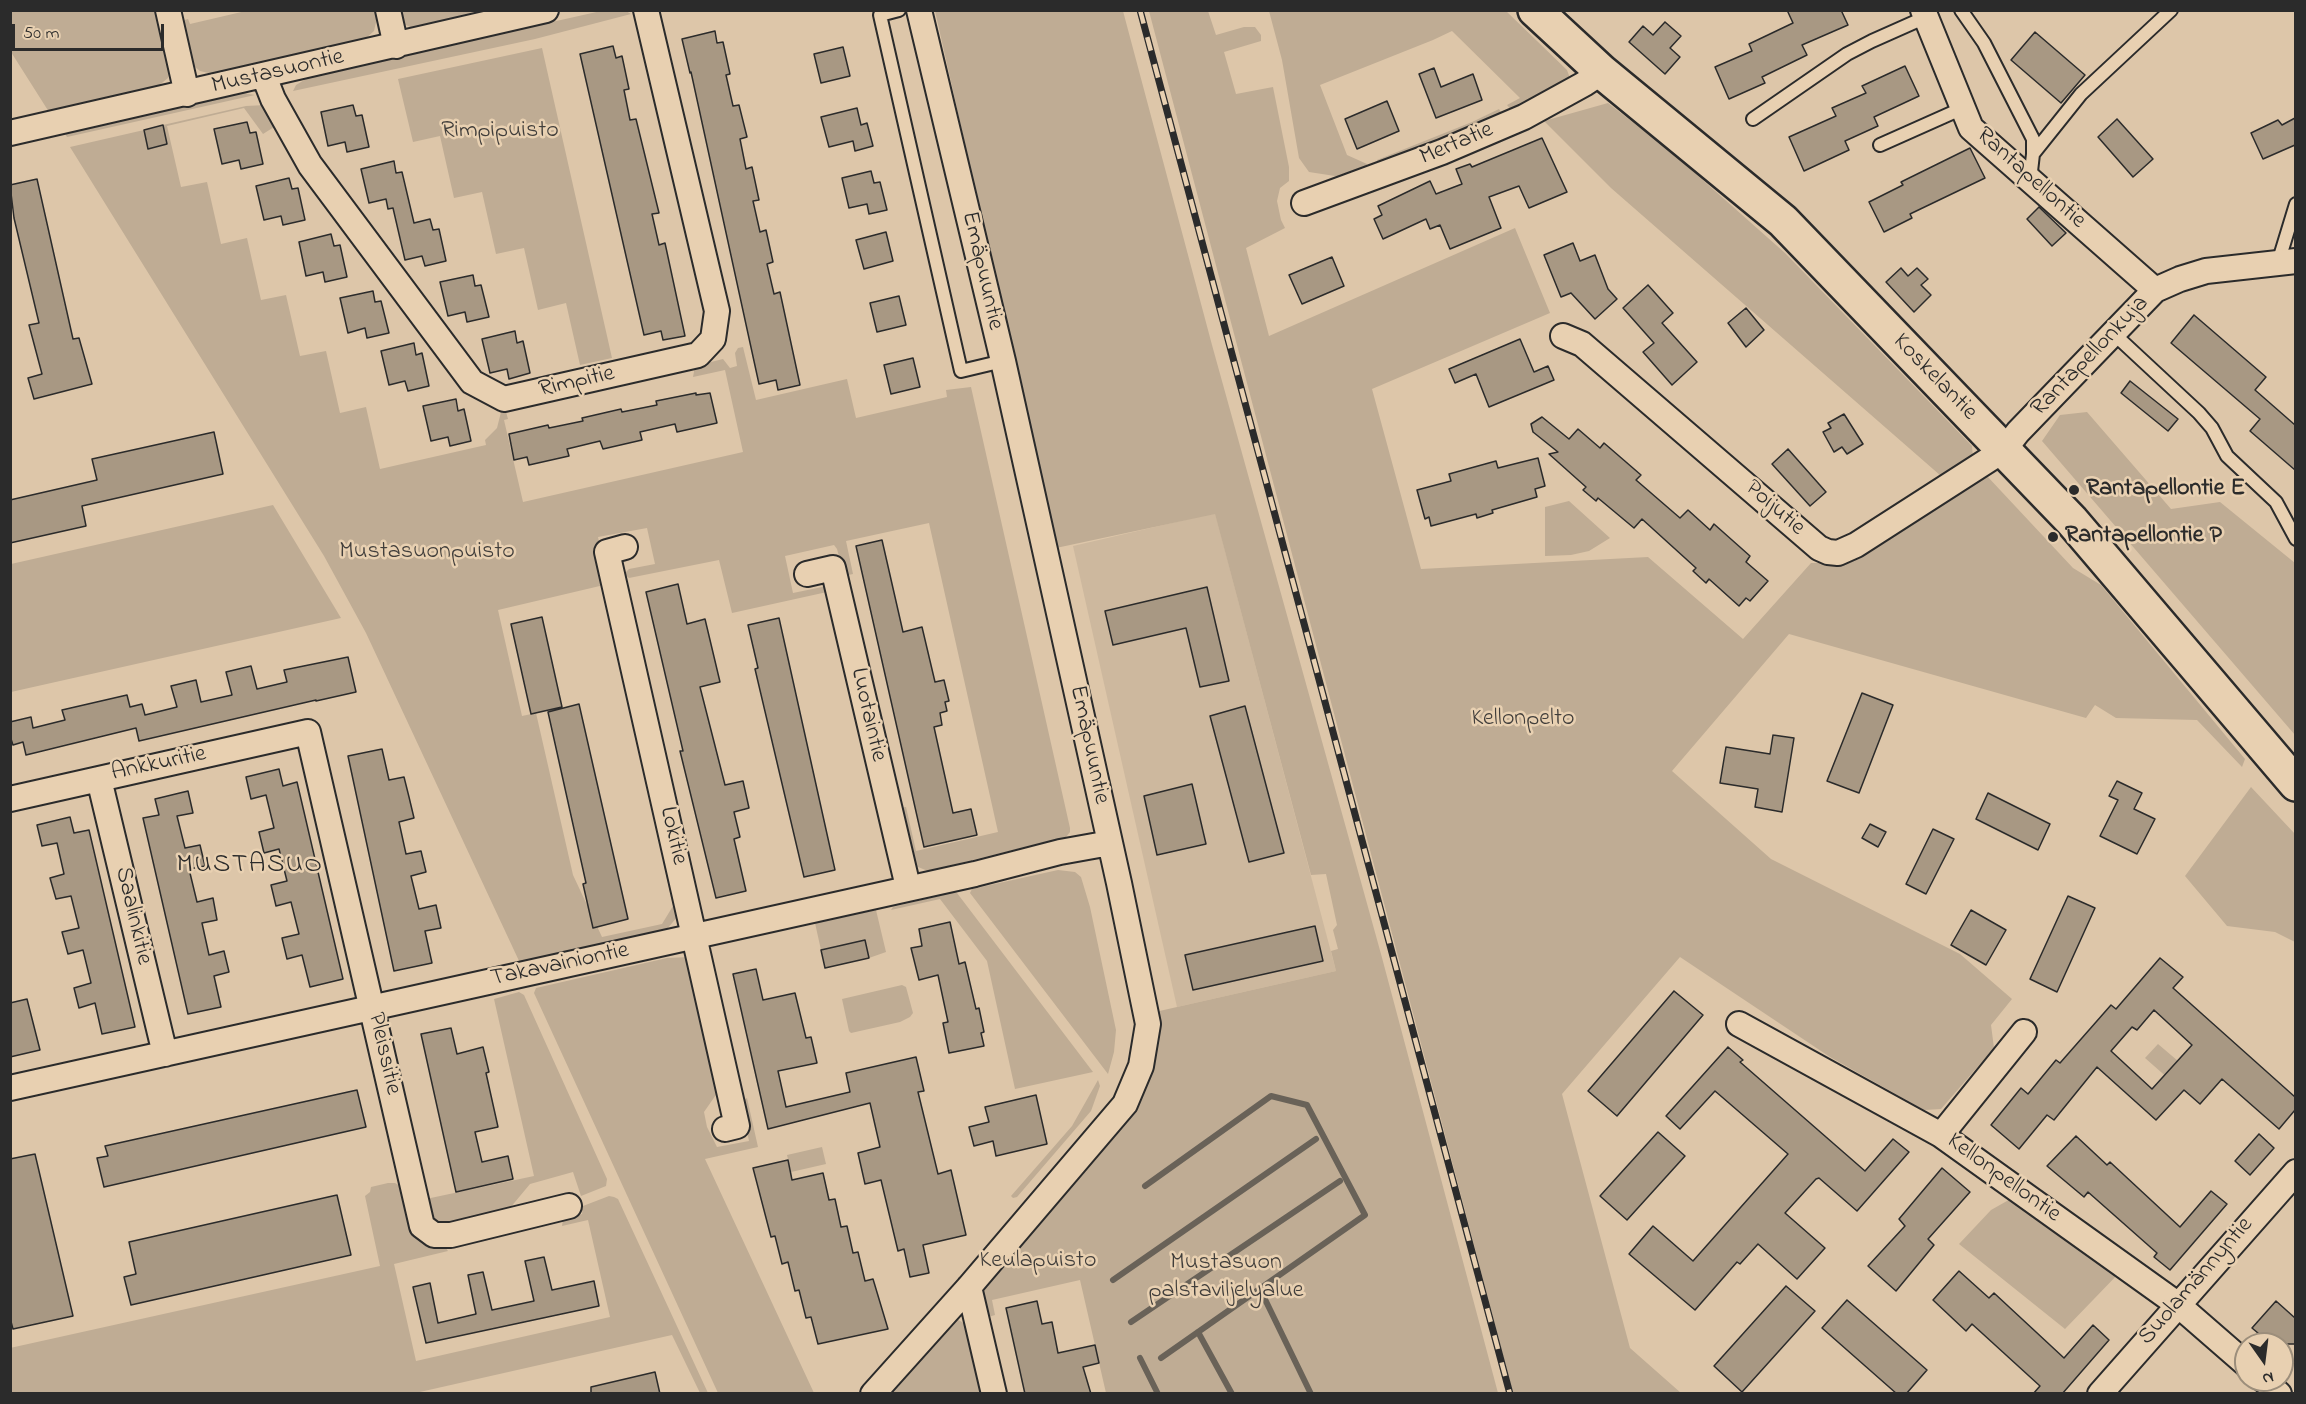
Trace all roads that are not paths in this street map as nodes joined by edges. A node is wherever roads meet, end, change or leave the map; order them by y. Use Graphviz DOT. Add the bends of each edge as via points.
graph roads {
  1 [pos="168,10"];
  2 [pos="388,10"];
  3 [pos="546,10"];
  4 [pos="646,10"];
  5 [pos="899,10"];
  6 [pos="919,10"];
  7 [pos="1535,10"];
  8 [pos="1961,10"];
  9 [pos="2171,10"];
  10 [pos="1925,14"];
  11 [pos="396,46"];
  12 [pos="1602,72"];
  13 [pos="264,76"];
  14 [pos="187,94"];
  15 [pos="1963,108"];
  16 [pos="1754,119"];
  17 [pos="10,133"];
  18 [pos="1880,145"];
  19 [pos="2033,154"];
  20 [pos="2030,180"];
  21 [pos="1304,203"];
  22 [pos="2295,204"];
  23 [pos="2286,262"];
  24 [pos="2155,290"];
  25 [pos="2114,334"];
  26 [pos="1563,336"];
  27 [pos="1003,361"];
  28 [pos="2004,450"];
  29 [pos="2295,539"];
  30 [pos="625,547"];
  31 [pos="807,574"];
  32 [pos="309,732"];
  33 [pos="99,779"];
  34 [pos="2295,784"];
  35 [pos="10,800"];
  36 [pos="1110,843"];
  37 [pos="908,887"];
  38 [pos="695,937"];
  39 [pos="373,1008"];
  40 [pos="1739,1024"];
  41 [pos="2024,1032"];
  42 [pos="165,1054"];
  43 [pos="10,1088"];
  44 [pos="725,1129"];
  45 [pos="1941,1135"];
  46 [pos="2295,1172"];
  47 [pos="569,1206"];
  48 [pos="969,1287"];
  49 [pos="2177,1304"];
  50 [pos="2234,1354"];
  51 [pos="873,1394"];
  52 [pos="994,1394"];
  53 [pos="2100,1394"];
  1 -- 14 [label="street"];
  2 -- 11 [label="street"];
  3 -- 11 [label="street, Mustasuontie"];
  4 -- 13 [label="street, Rimpitie" via="717,311 713,339 698,355 504,399 472,382 310,165"];
  5 -- 27 [label="lane" via="880,15 961,370"];
  6 -- 27 [label="street, Emäpuuntie"];
  7 -- 12 [label="main road, Koskelantie"];
  8 -- 19 [label="lane" via="1984,43 2033,139"];
  9 -- 19 [label="lane" via="2081,94"];
  10 -- 15 [label="street, Rantapellontie"];
  10 -- 16 [label="lane" via="1847,54"];
  11 -- 13 [label="street, Mustasuontie"];
  12 -- 21 [label="street, Mertatie" via="1524,117"];
  12 -- 28 [label="main road, Koskelantie" via="1783,221"];
  13 -- 14 [label="street, Mustasuontie"];
  14 -- 17 [label="street, Mustasuontie"];
  15 -- 18 [label="lane"];
  15 -- 20 [label="street, Rantapellontie" via="1971,128"];
  19 -- 20 [label="lane"];
  20 -- 24 [label="street, Rantapellontie"];
  22 -- 23 [label="lane"];
  23 -- 24 [label="street, Rantapellonkuja" via="2206,271"];
  24 -- 25 [label="street, Rantapellonkuja"];
  25 -- 28 [label="street, Rantapellonkuja"];
  25 -- 29 [label="lane" via="2199,413 2227,456 2276,502"];
  26 -- 28 [label="street, Poijutie" via="1582,344 1828,552 1847,550"];
  27 -- 36 [label="street, Emäpuuntie"];
  28 -- 34 [label="main road, Koskelantie" via="2072,521"];
  30 -- 38 [label="street, Lokitie" via="607,552"];
  31 -- 37 [label="street, Luotaintie" via="833,568"];
  32 -- 33 [label="street, Ankkuritie"];
  32 -- 39 [label="street, Pleissitie"];
  33 -- 35 [label="street, Ankkuritie"];
  33 -- 42 [label="street, Saalinkitie"];
  36 -- 37 [label="street, Takavainiontie"];
  36 -- 48 [label="street, Emäpuuntie" via="1148,1024 1141,1066 1125,1104"];
  37 -- 38 [label="street, Takavainiontie"];
  38 -- 39 [label="street, Takavainiontie"];
  38 -- 44 [label="street, Lokitie" via="737,1126"];
  39 -- 42 [label="street, Takavainiontie"];
  39 -- 47 [label="street, Pleissitie" via="422,1226 434,1235 451,1235"];
  40 -- 45 [label="street, Kellonpellontie"];
  41 -- 45 [label="street"];
  42 -- 43 [label="street, Takavainiontie"];
  45 -- 49 [label="street, Kellonpellontie"];
  46 -- 49 [label="street, Suolamännyntie"];
  48 -- 51 [label="street, Emäpuuntie"];
  48 -- 52 [label="street"];
  49 -- 50 [label="street, Kellonpellontie"];
  49 -- 53 [label="street, Suolamännyntie"];
}
